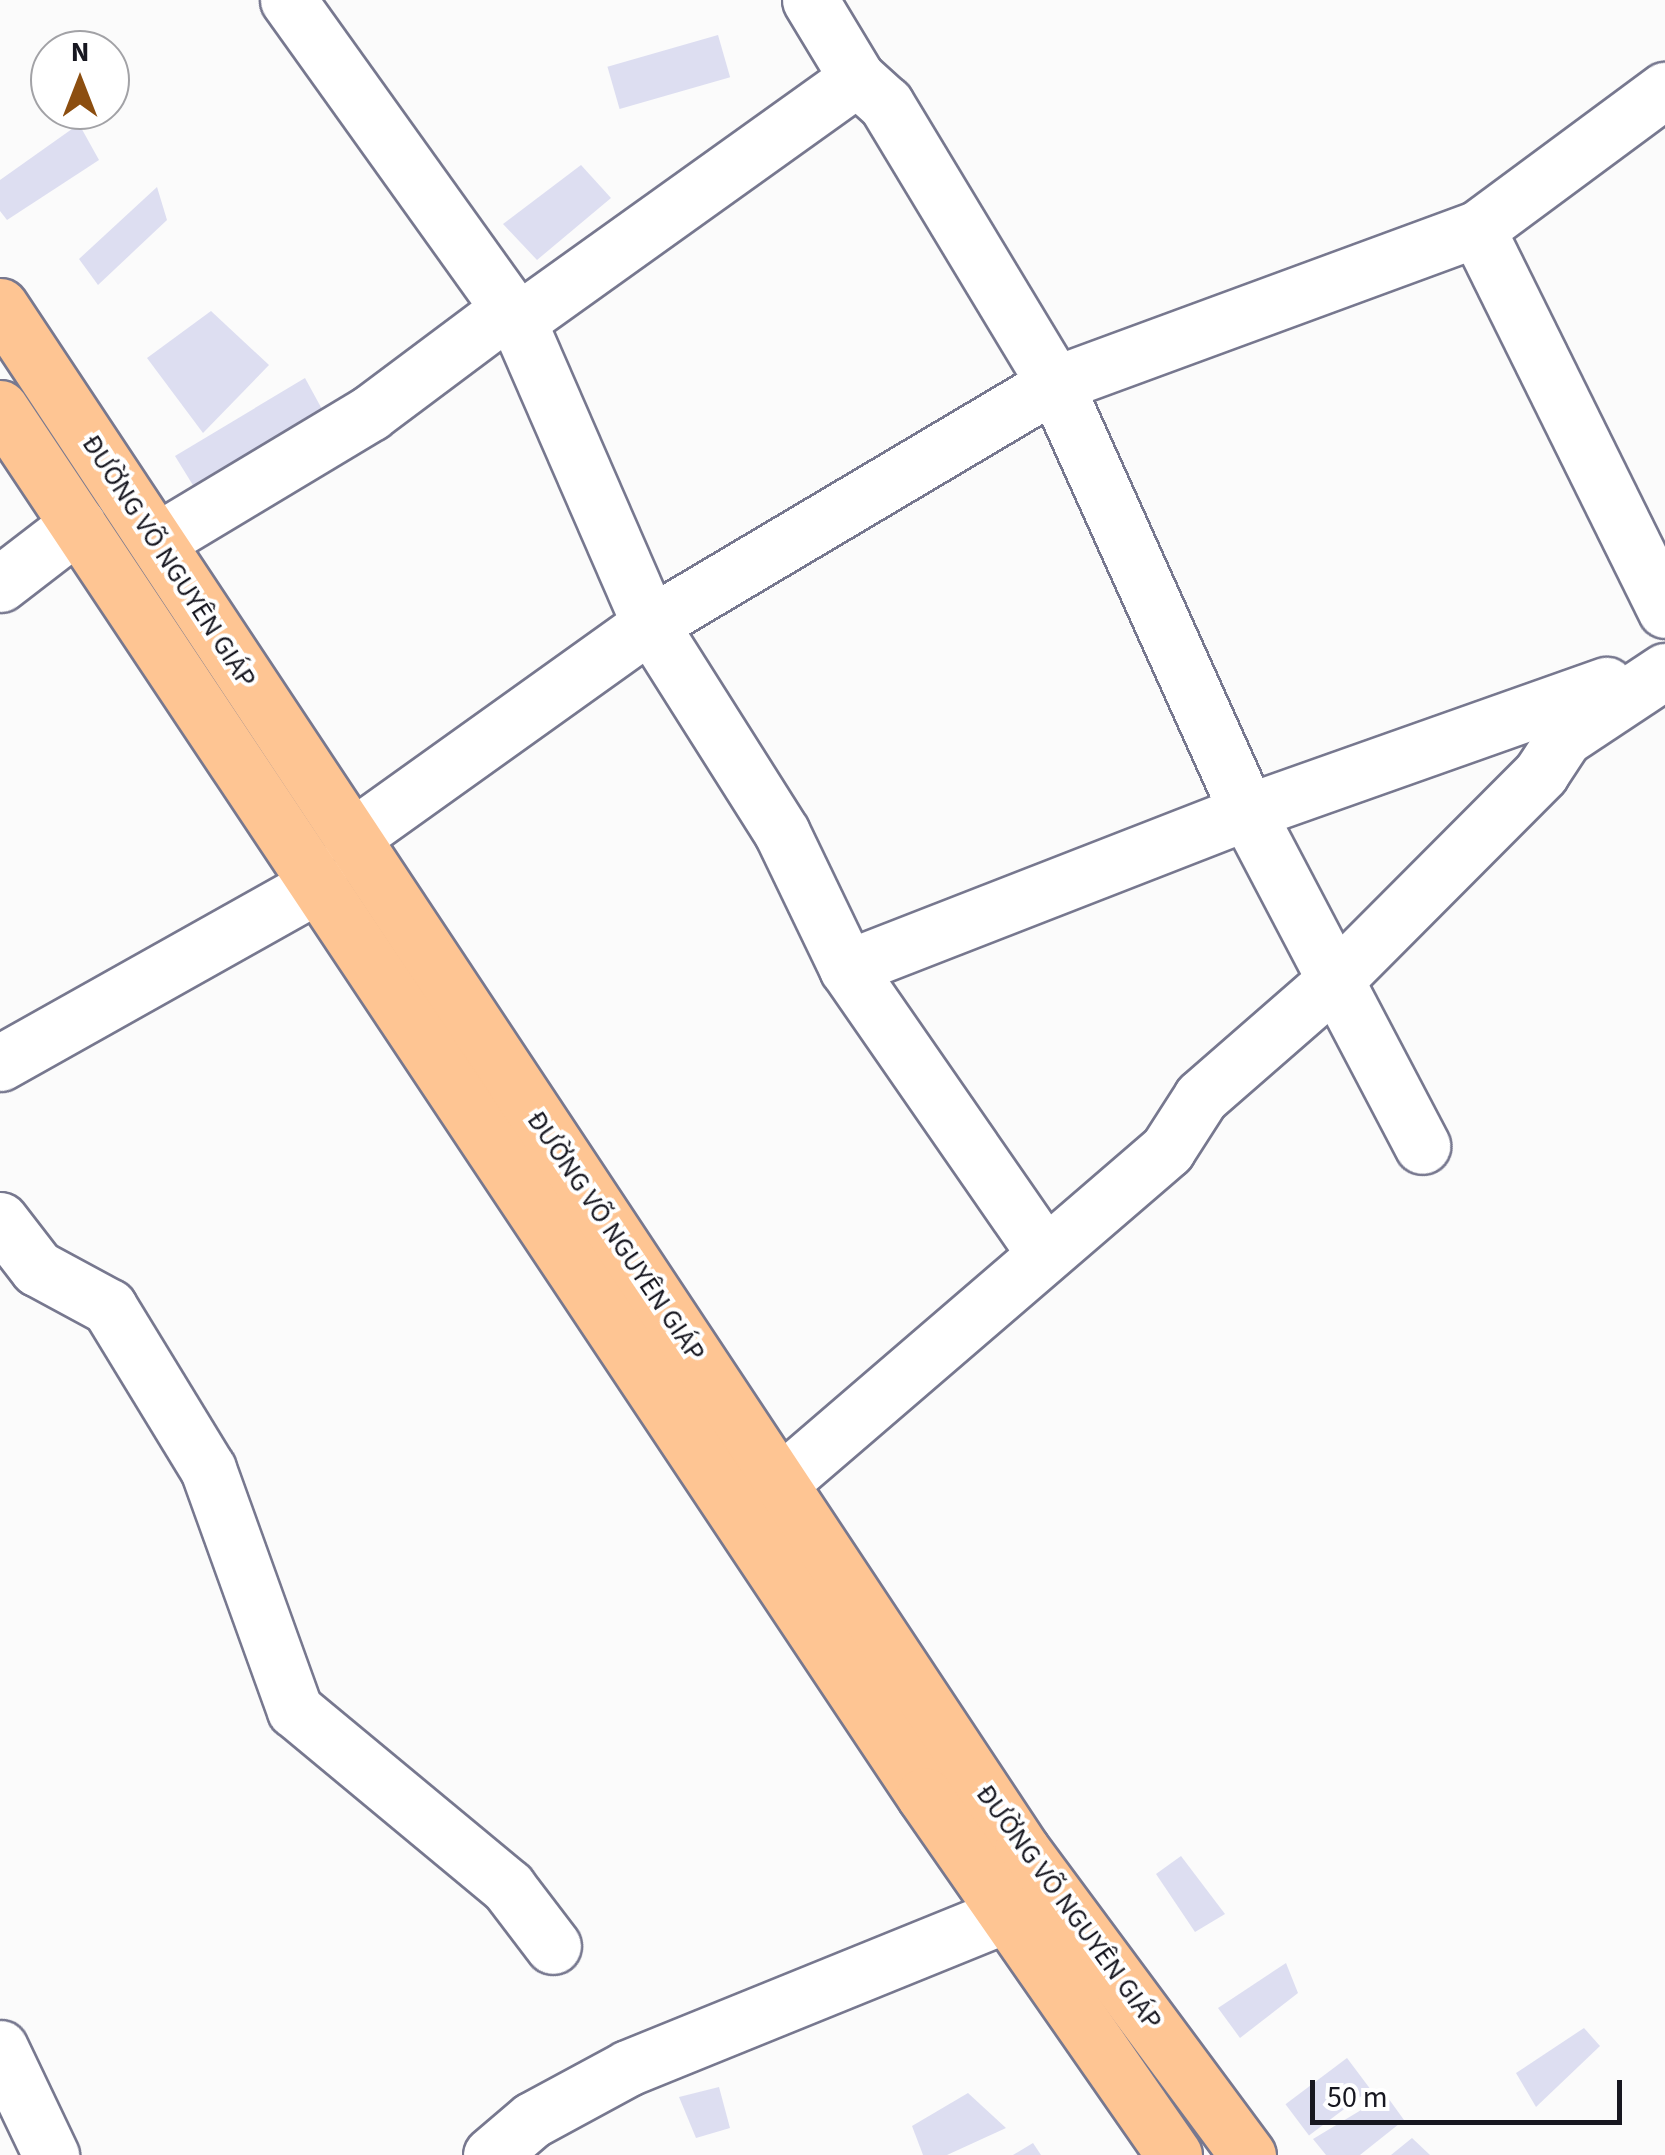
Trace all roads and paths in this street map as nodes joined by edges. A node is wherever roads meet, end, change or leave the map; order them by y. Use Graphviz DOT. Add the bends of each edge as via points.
graph roads {
  1 [pos="288,0"];
  2 [pos="810,0"];
  3 [pos="857,78"];
  4 [pos="1665,90"];
  5 [pos="1477,229"];
  6 [pos="0,306"];
  7 [pos="514,315"];
  8 [pos="1055,384"];
  9 [pos="0,408"];
  10 [pos="78,524"];
  11 [pos="156,541"];
  12 [pos="0,584"];
  13 [pos="1665,610"];
  14 [pos="650,624"];
  15 [pos="1665,668"];
  16 [pos="1247,812"];
  17 [pos="351,838"];
  18 [pos="319,884"];
  19 [pos="847,968"];
  20 [pos="1334,982"];
  21 [pos="0,1063"];
  22 [pos="1422,1146"];
  23 [pos="0,1220"];
  24 [pos="1042,1251"];
  25 [pos="780,1483"];
  26 [pos="1009,1913"];
  27 [pos="553,1946"];
  28 [pos="0,2048"];
  29 [pos="1186,2068"];
  30 [pos="1138,2102"];
  31 [pos="51,2155"];
  32 [pos="491,2155"];
  33 [pos="1174,2155"];
  34 [pos="1248,2155"];
  1 -- 7 [label="street"];
  2 -- 3 [label="street"];
  3 -- 7 [label="street"];
  3 -- 8 [label="street" via="886,104"];
  4 -- 5 [label="street"];
  5 -- 8 [label="street"];
  5 -- 13 [label="street"];
  6 -- 11 [label="main road, ĐƯỜNG VÕ NGUYÊN GIÁP"];
  7 -- 11 [label="street" via="370,413"];
  7 -- 14 [label="street"];
  8 -- 14 [label="street"];
  8 -- 16 [label="street"];
  9 -- 10 [label="main road, ĐƯỜNG VÕ NGUYÊN GIÁP"];
  10 -- 12 [label="street"];
  10 -- 18 [label="main road, ĐƯỜNG VÕ NGUYÊN GIÁP"];
  11 -- 17 [label="main road, ĐƯỜNG VÕ NGUYÊN GIÁP"];
  14 -- 17 [label="street"];
  14 -- 19 [label="street" via="782,833"];
  15 -- 16 [label="street"];
  15 -- 20 [label="street" via="1564,738 1541,774"];
  16 -- 19 [label="street"];
  16 -- 20 [label="street"];
  17 -- 25 [label="main road, ĐƯỜNG VÕ NGUYÊN GIÁP"];
  18 -- 21 [label="street"];
  18 -- 26 [label="main road, ĐƯỜNG VÕ NGUYÊN GIÁP"];
  19 -- 24 [label="street"];
  20 -- 22 [label="street"];
  20 -- 24 [label="street" via="1201,1097 1166,1150"];
  23 -- 27 [label="street" via="37,1268 109,1307 208,1469 295,1710 508,1887"];
  24 -- 25 [label="street"];
  25 -- 29 [label="main road, ĐƯỜNG VÕ NGUYÊN GIÁP" via="1022,1850"];
  26 -- 30 [label="main road, ĐƯỜNG VÕ NGUYÊN GIÁP"];
  26 -- 32 [label="street" via="628,2068 532,2120"];
  28 -- 31 [label="street"];
  29 -- 30 [label="main road"];
  29 -- 34 [label="main road, ĐƯỜNG VÕ NGUYÊN GIÁP"];
  30 -- 33 [label="main road, ĐƯỜNG VÕ NGUYÊN GIÁP"];
}
